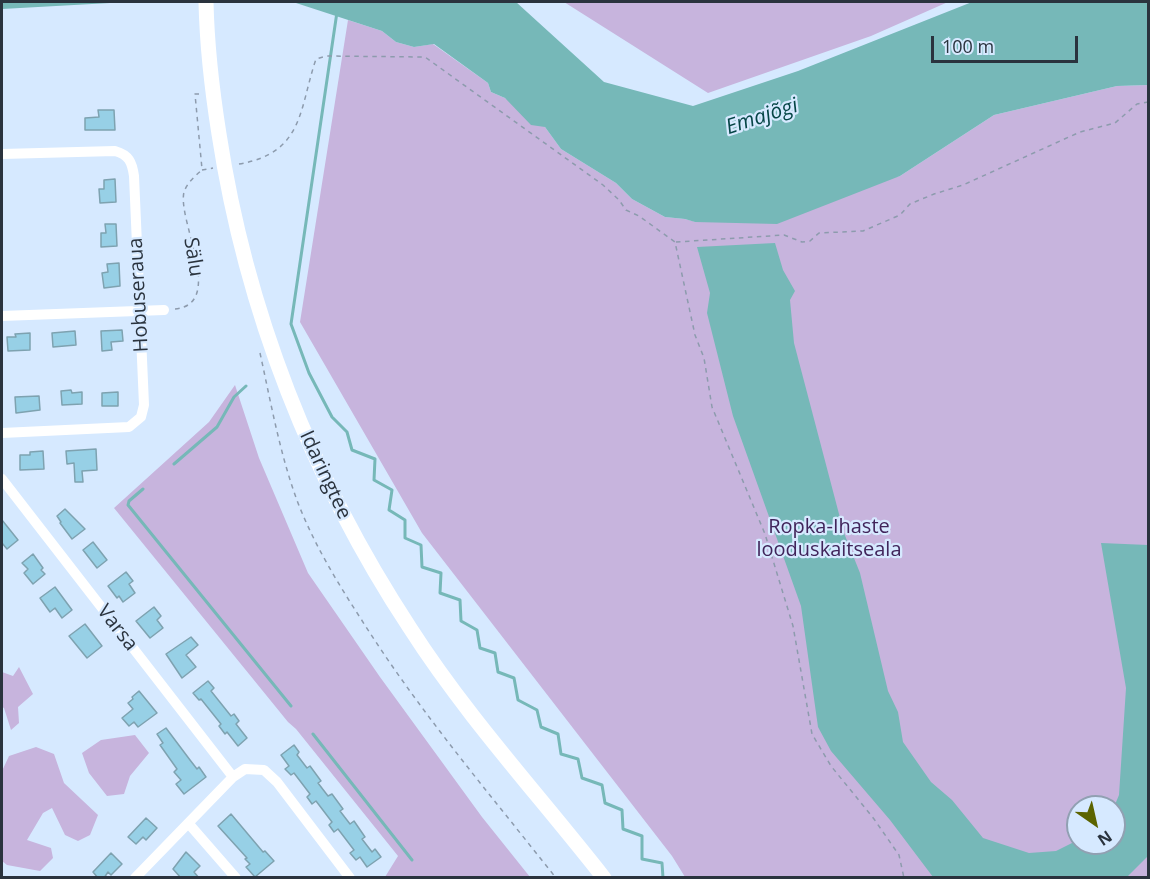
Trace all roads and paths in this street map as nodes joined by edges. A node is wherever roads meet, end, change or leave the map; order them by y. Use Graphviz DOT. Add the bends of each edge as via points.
graph roads {
  1 [pos="206,2"];
  2 [pos="203,94"];
  3 [pos="1149,102"];
  4 [pos="2,154"];
  5 [pos="234,165"];
  6 [pos="213,168"];
  7 [pos="202,170"];
  8 [pos="675,242"];
  9 [pos="140,310"];
  10 [pos="164,310"];
  11 [pos="2,316"];
  12 [pos="260,351"];
  13 [pos="2,433"];
  14 [pos="2,479"];
  15 [pos="233,777"];
  16 [pos="189,824"];
  17 [pos="135,878"];
  18 [pos="236,878"];
  19 [pos="350,878"];
  20 [pos="556,878"];
  21 [pos="604,878"];
  22 [pos="904,878"];
  1 -- 21 [label="main road, Idaringtee" via="222,154 232,206 257,305 310,446 337,504 410,629 449,684"];
  2 -- 7 [label="path" via="195,94"];
  3 -- 8 [label="path" via="1137,104 1115,123 1080,132 963,185 910,204 900,215 863,231 819,233 810,242 784,235"];
  4 -- 9 [label="street, Hobuseraua" via="104,151 127,156 134,176"];
  5 -- 8 [label="path" via="256,161 291,136 316,59 425,57 594,178 626,210"];
  6 -- 7 [label="path"];
  7 -- 10 [label="path, Sälu" via="184,191 183,206 197,262 197,293 191,303"];
  8 -- 22 [label="path" via="712,407 765,534 793,626 812,734 831,766 899,855"];
  9 -- 10 [label="street"];
  9 -- 11 [label="street"];
  9 -- 13 [label="street, Hobuseraua" via="144,405 137,423 129,427"];
  12 -- 20 [label="path" via="286,464 318,549 393,670"];
  14 -- 15 [label="street, Varsa"];
  15 -- 16 [label="street"];
  15 -- 19 [label="street" via="245,769 264,770"];
  16 -- 17 [label="street"];
  16 -- 18 [label="street"];
}
